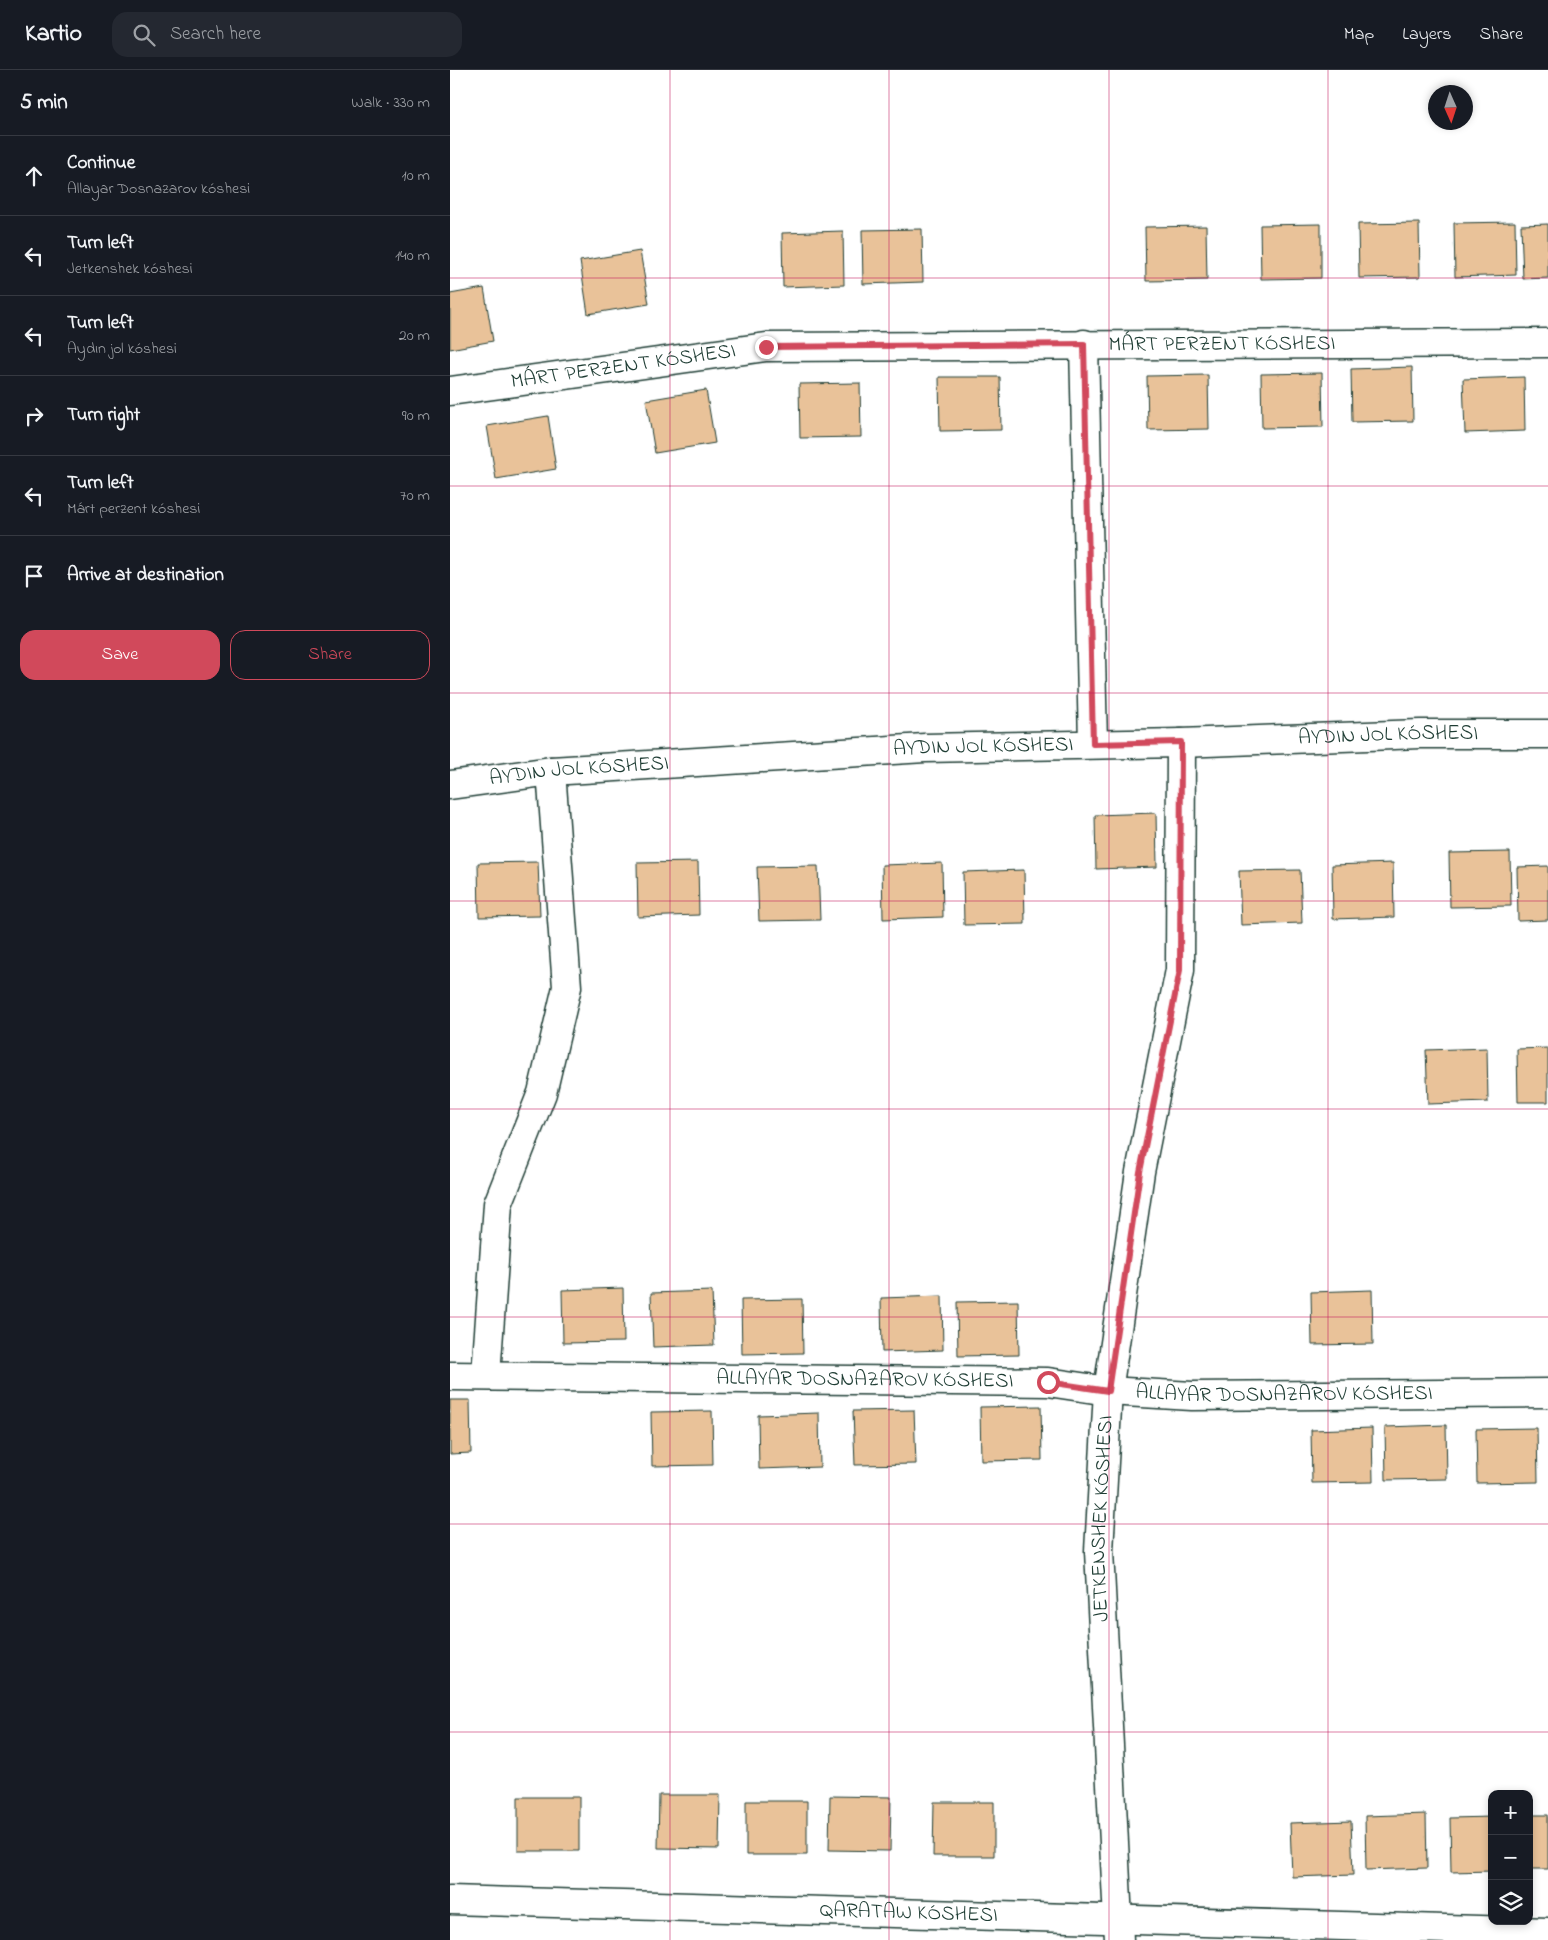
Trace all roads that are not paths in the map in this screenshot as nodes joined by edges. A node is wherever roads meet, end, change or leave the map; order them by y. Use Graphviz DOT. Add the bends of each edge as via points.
graph roads {
  1 [pos="1548,343"];
  2 [pos="1084,344"];
  3 [pos="450,391"];
  4 [pos="1548,734"];
  5 [pos="1181,742"];
  6 [pos="1093,744"];
  7 [pos="551,771"];
  8 [pos="450,785"];
  9 [pos="450,1376"];
  10 [pos="486,1376"];
  11 [pos="1108,1391"];
  12 [pos="1548,1392"];
  13 [pos="450,1900"];
  14 [pos="1119,1930"];
  15 [pos="1548,1932"];
  1 -- 2 [label="street, MÁRT PERZENT KÓSHESI"];
  2 -- 3 [label="street, MÁRT PERZENT KÓSHESI" via="766,347"];
  2 -- 6 [label="street"];
  4 -- 5 [label="street" via="1420,734"];
  5 -- 6 [label="street"];
  5 -- 11 [label="street, JETKENSHEK KÓSHESI" via="1180,970 1140,1172"];
  6 -- 7 [label="street" via="925,748"];
  7 -- 8 [label="street"];
  7 -- 10 [label="street" via="567,987 542,1093 498,1204"];
  9 -- 10 [label="street, ALLAYAR DOSNAZAROV KÓSHESI"];
  10 -- 11 [label="street, ALLAYAR DOSNAZAROV KÓSHESI" via="1048,1382"];
  11 -- 12 [label="street, ALLAYAR DOSNAZAROV KÓSHESI" via="1192,1396"];
  11 -- 14 [label="street, JETKENSHEK KÓSHESI" via="1099,1550"];
  13 -- 14 [label="street, QARATAW KÓSHESI"];
  14 -- 15 [label="street, QARATAW KÓSHESI"];
}
